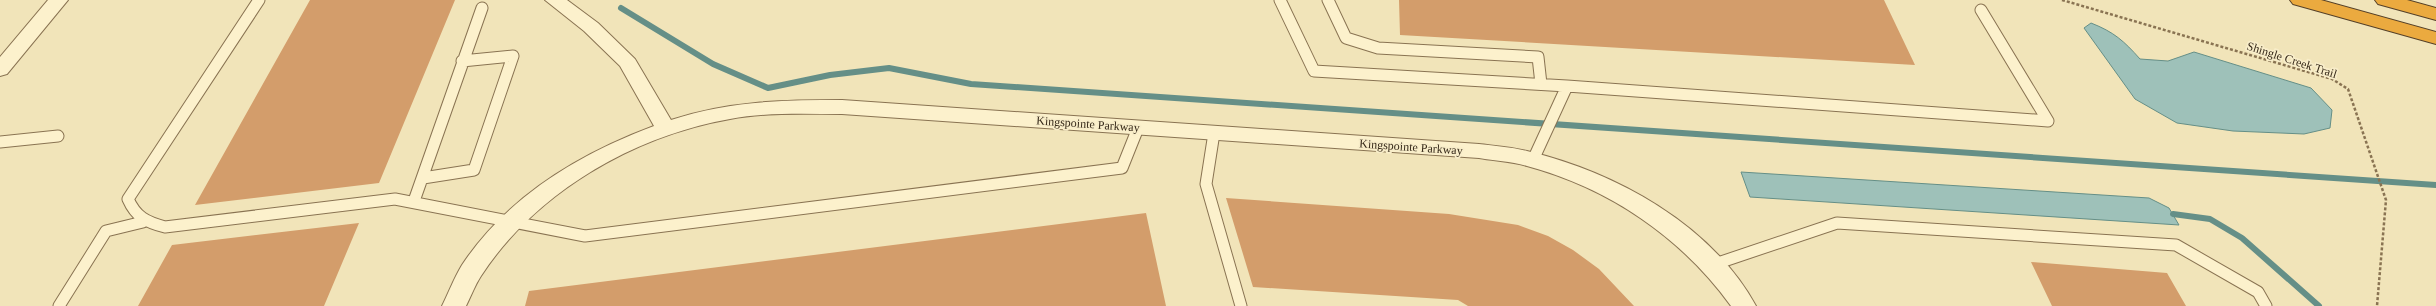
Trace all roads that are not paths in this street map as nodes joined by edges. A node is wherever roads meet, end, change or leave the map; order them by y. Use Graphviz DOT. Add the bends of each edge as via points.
graph roads {
  1 [pos="58,0"];
  2 [pos="259,0"];
  3 [pos="555,0"];
  4 [pos="1280,0"];
  5 [pos="1328,0"];
  6 [pos="2300,0"];
  7 [pos="2385,0"];
  8 [pos="482,8"];
  9 [pos="1981,10"];
  10 [pos="2436,14"];
  11 [pos="2436,38"];
  12 [pos="462,61"];
  13 [pos="0,70"];
  14 [pos="1542,84"];
  15 [pos="1567,86"];
  16 [pos="1138,128"];
  17 [pos="666,129"];
  18 [pos="1214,133"];
  19 [pos="58,136"];
  20 [pos="0,142"];
  21 [pos="1533,160"];
  22 [pos="423,178"];
  23 [pos="414,201"];
  24 [pos="143,222"];
  25 [pos="512,222"];
  26 [pos="1712,265"];
  27 [pos="59,306"];
  28 [pos="454,306"];
  29 [pos="1241,306"];
  30 [pos="1744,306"];
  31 [pos="2266,306"];
  1 -- 13 [label="street"];
  2 -- 24 [label="lane" via="128,199 132,210"];
  3 -- 17 [label="street" via="591,27 628,63"];
  4 -- 14 [label="lane" via="1314,71"];
  5 -- 14 [label="lane" via="1346,38 1378,48 1538,57"];
  6 -- 11 [label="highway"];
  7 -- 10 [label="highway"];
  8 -- 12 [label="lane"];
  9 -- 15 [label="lane" via="2048,121"];
  12 -- 22 [label="lane"];
  12 -- 22 [label="lane" via="513,56 474,170"];
  14 -- 15 [label="lane"];
  15 -- 21 [label="lane"];
  16 -- 17 [label="street, Kingspointe Parkway" via="842,107 783,106 730,112"];
  16 -- 18 [label="street, Kingspointe Parkway"];
  16 -- 25 [label="lane" via="1122,168 585,236"];
  17 -- 25 [label="street, Kingspointe Parkway" via="606,155 548,190"];
  18 -- 21 [label="street, Kingspointe Parkway" via="1479,151"];
  18 -- 29 [label="lane" via="1206,184"];
  19 -- 20 [label="lane"];
  21 -- 26 [label="street, Kingspointe Parkway" via="1590,181 1639,204 1688,239"];
  22 -- 23 [label="lane"];
  23 -- 24 [label="lane" via="395,199 165,227"];
  23 -- 25 [label="lane"];
  24 -- 27 [label="lane" via="106,231"];
  25 -- 28 [label="street, Kingspointe Parkway" via="474,267"];
  26 -- 30 [label="street, Kingspointe Parkway" via="1730,284"];
  26 -- 31 [label="lane" via="1837,223 2176,245 2258,292"];
}
